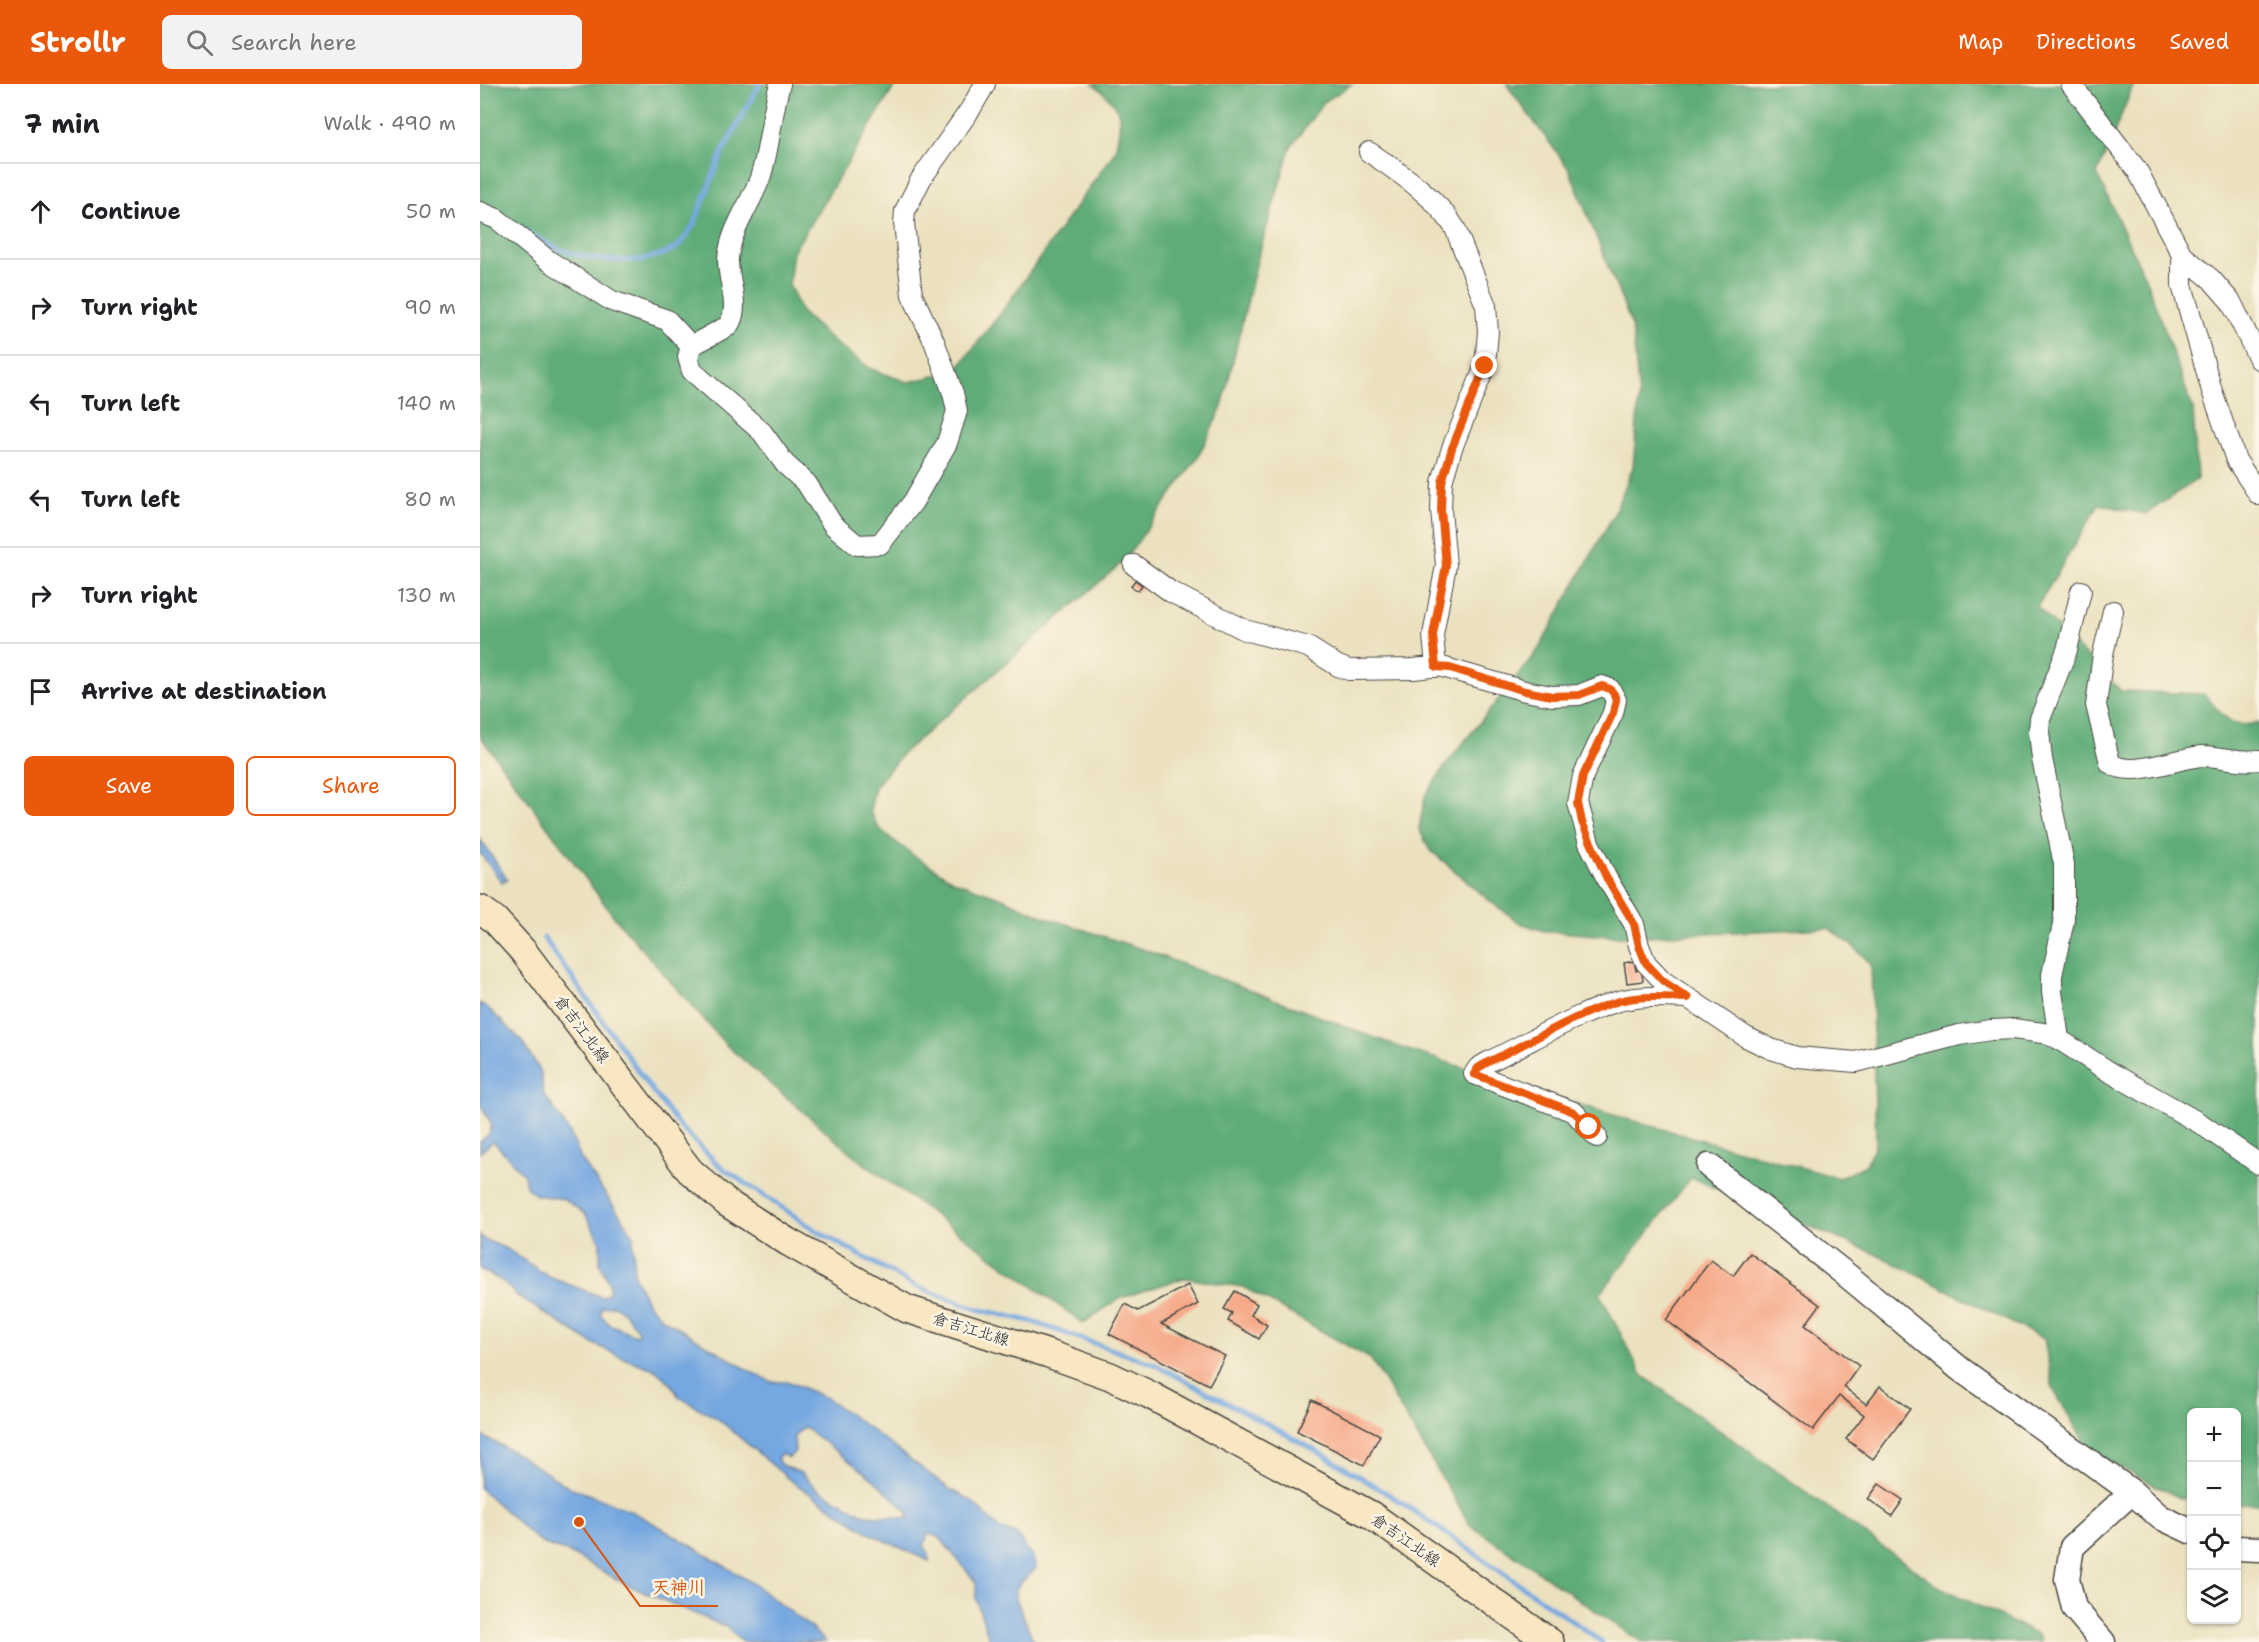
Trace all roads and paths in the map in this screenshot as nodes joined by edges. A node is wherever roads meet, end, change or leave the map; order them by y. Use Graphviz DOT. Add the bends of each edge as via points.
graph roads {
  1 [pos="780,84"];
  2 [pos="985,84"];
  3 [pos="2071,84"];
  4 [pos="1369,152"];
  5 [pos="480,212"];
  6 [pos="2182,255"];
  7 [pos="691,346"];
  8 [pos="2259,358"];
  9 [pos="2259,495"];
  10 [pos="1134,565"];
  11 [pos="2081,591"];
  12 [pos="2112,611"];
  13 [pos="1436,667"];
  14 [pos="2259,760"];
  15 [pos="480,909"];
  16 [pos="1688,998"];
  17 [pos="2057,1038"];
  18 [pos="1597,1137"];
  19 [pos="2259,1164"];
  20 [pos="1709,1166"];
  21 [pos="2132,1492"];
  22 [pos="2187,1530"];
  23 [pos="2241,1548"];
  24 [pos="2259,1549"];
  25 [pos="1550,1642"];
  26 [pos="2103,1642"];
  1 -- 7 [label="street" via="760,178 728,259 731,322"];
  2 -- 7 [label="street" via="904,211 912,296 934,341 957,411 947,444 913,502 880,544 857,544 833,525 807,484 785,464 762,432 692,371 688,357"];
  3 -- 6 [label="street" via="2137,170"];
  4 -- 13 [label="street" via="1448,217 1486,306 1485,366 1442,482 1446,565 1433,635"];
  5 -- 7 [label="street" via="496,219 549,261 612,301 667,320"];
  6 -- 8 [label="street" via="2231,302"];
  6 -- 9 [label="street" via="2182,285 2212,391 2236,460"];
  10 -- 13 [label="street" via="1171,592 1245,630 1308,647 1349,670"];
  11 -- 17 [label="street" via="2067,650 2040,719 2039,732 2064,864 2064,920 2052,975"];
  12 -- 14 [label="street" via="2096,705 2109,763 2132,770 2202,756"];
  13 -- 16 [label="street" via="1552,696 1579,695 1602,686 1614,694 1613,713 1583,776 1578,803 1582,822 1606,877 1634,924 1646,963"];
  15 -- 25 [label="main road, 倉吉江北線" via="523,951 690,1171 727,1203 907,1309 1110,1376 1160,1401 1371,1515"];
  16 -- 17 [label="street" via="1746,1038 1771,1049 1838,1062 1856,1062 1990,1030 2013,1029"];
  16 -- 18 [label="street" via="1651,996 1620,1001 1488,1062 1474,1074 1574,1112"];
  17 -- 19 [label="street" via="2201,1124"];
  20 -- 21 [label="street" via="1960,1369"];
  21 -- 22 [label="street" via="2160,1517"];
  21 -- 26 [label="street" via="2072,1547 2067,1579 2074,1608"];
  23 -- 24 [label="street"];
}
